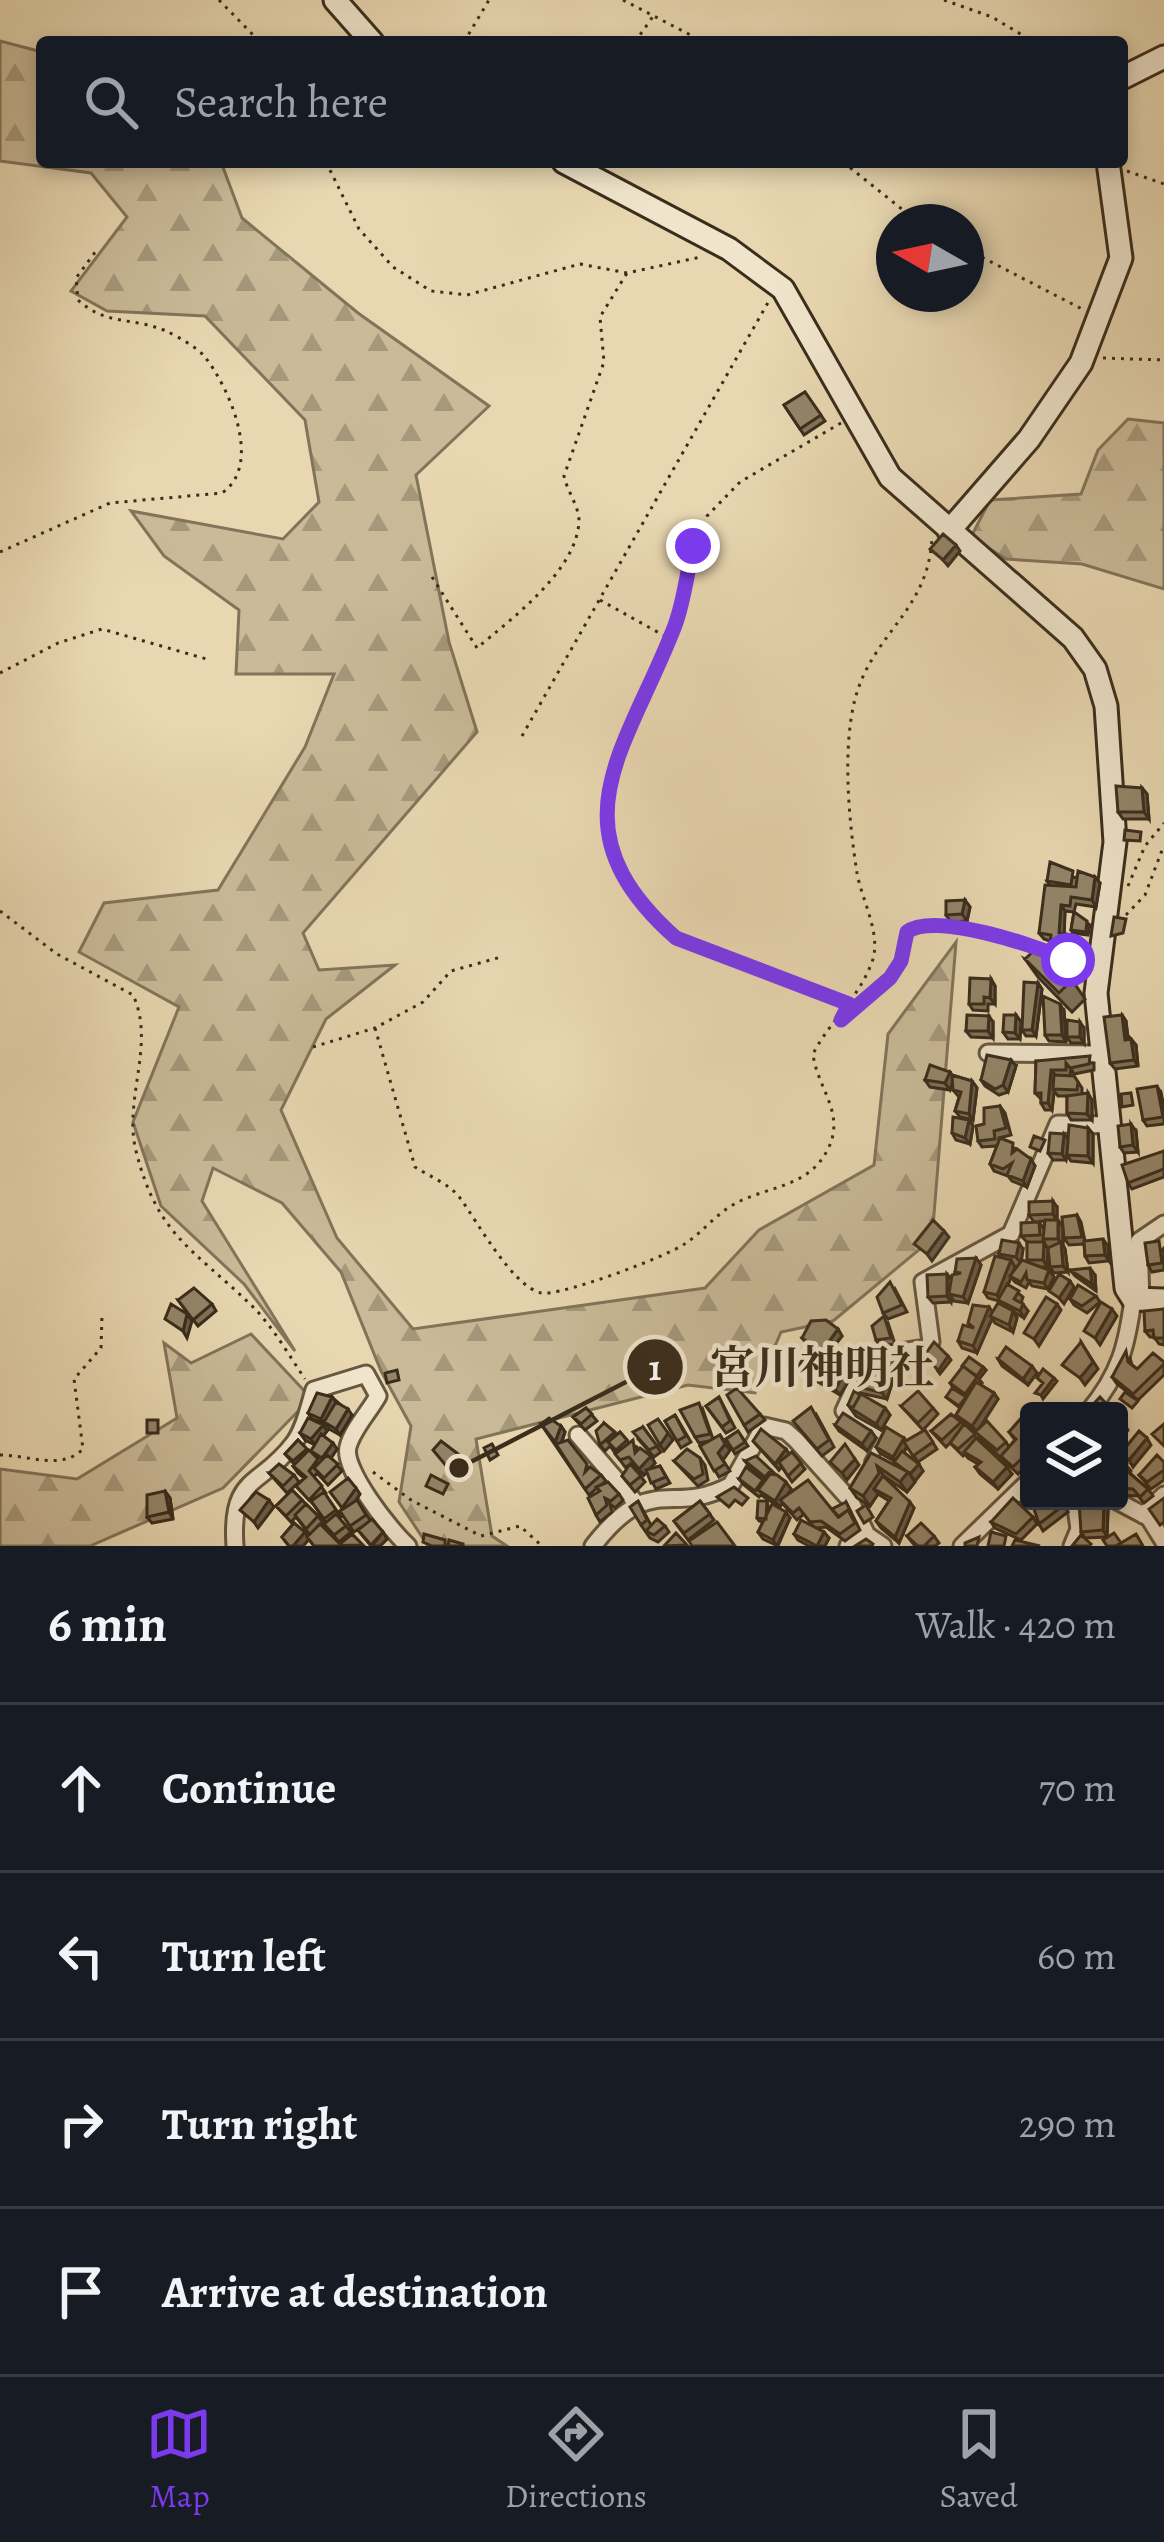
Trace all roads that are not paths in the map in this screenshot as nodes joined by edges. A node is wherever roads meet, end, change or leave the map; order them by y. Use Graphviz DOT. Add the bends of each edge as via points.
graph roads {
  1 [pos="334,0"];
  2 [pos="367,36"];
  3 [pos="1164,57"];
  4 [pos="1128,75"];
  5 [pos="575,168"];
  6 [pos="1109,168"];
  7 [pos="941,525"];
  8 [pos="988,1052"];
  9 [pos="1103,1054"];
  10 [pos="1112,1125"];
  11 [pos="1164,1224"];
  12 [pos="1146,1300"];
  13 [pos="1097,1402"];
  14 [pos="844,1412"];
  15 [pos="578,1435"];
  16 [pos="867,1468"];
  17 [pos="1020,1491"];
  18 [pos="1164,1495"];
  19 [pos="637,1504"];
  20 [pos="1128,1507"];
  21 [pos="1076,1510"];
  22 [pos="1143,1515"];
  23 [pos="990,1524"];
  24 [pos="867,1535"];
  25 [pos="1164,1542"];
  26 [pos="402,1544"];
  27 [pos="235,1546"];
  28 [pos="593,1546"];
  29 [pos="848,1546"];
  30 [pos="883,1546"];
  31 [pos="962,1546"];
  32 [pos="987,1546"];
  33 [pos="1072,1546"];
  1 -- 2 [label="street"];
  3 -- 4 [label="street"];
  5 -- 7 [label="street" via="729,249 778,284 890,477"];
  6 -- 7 [label="street" via="1123,242 1083,358 1029,439"];
  7 -- 9 [label="street" via="1073,638 1095,669 1106,706 1115,842 1096,968"];
  8 -- 9 [label="street"];
  9 -- 10 [label="street"];
  10 -- 12 [label="street" via="1126,1288"];
  10 -- 14 [label="street" via="1058,1124 1012,1234 923,1282 932,1342 868,1357"];
  11 -- 12 [label="street" via="1139,1241"];
  12 -- 13 [label="street"];
  14 -- 16 [label="lane" via="884,1436"];
  15 -- 19 [label="street"];
  17 -- 23 [label="street"];
  18 -- 22 [label="street"];
  19 -- 24 [label="street" via="724,1489 764,1426 786,1431 854,1492"];
  19 -- 28 [label="street"];
  20 -- 22 [label="street"];
  21 -- 33 [label="street"];
  22 -- 25 [label="street"];
  23 -- 31 [label="street"];
  23 -- 32 [label="street"];
  24 -- 29 [label="street"];
  24 -- 30 [label="street"];
  26 -- 27 [label="street" via="346,1453 378,1396 366,1374 314,1390 294,1443 242,1494"];
}
